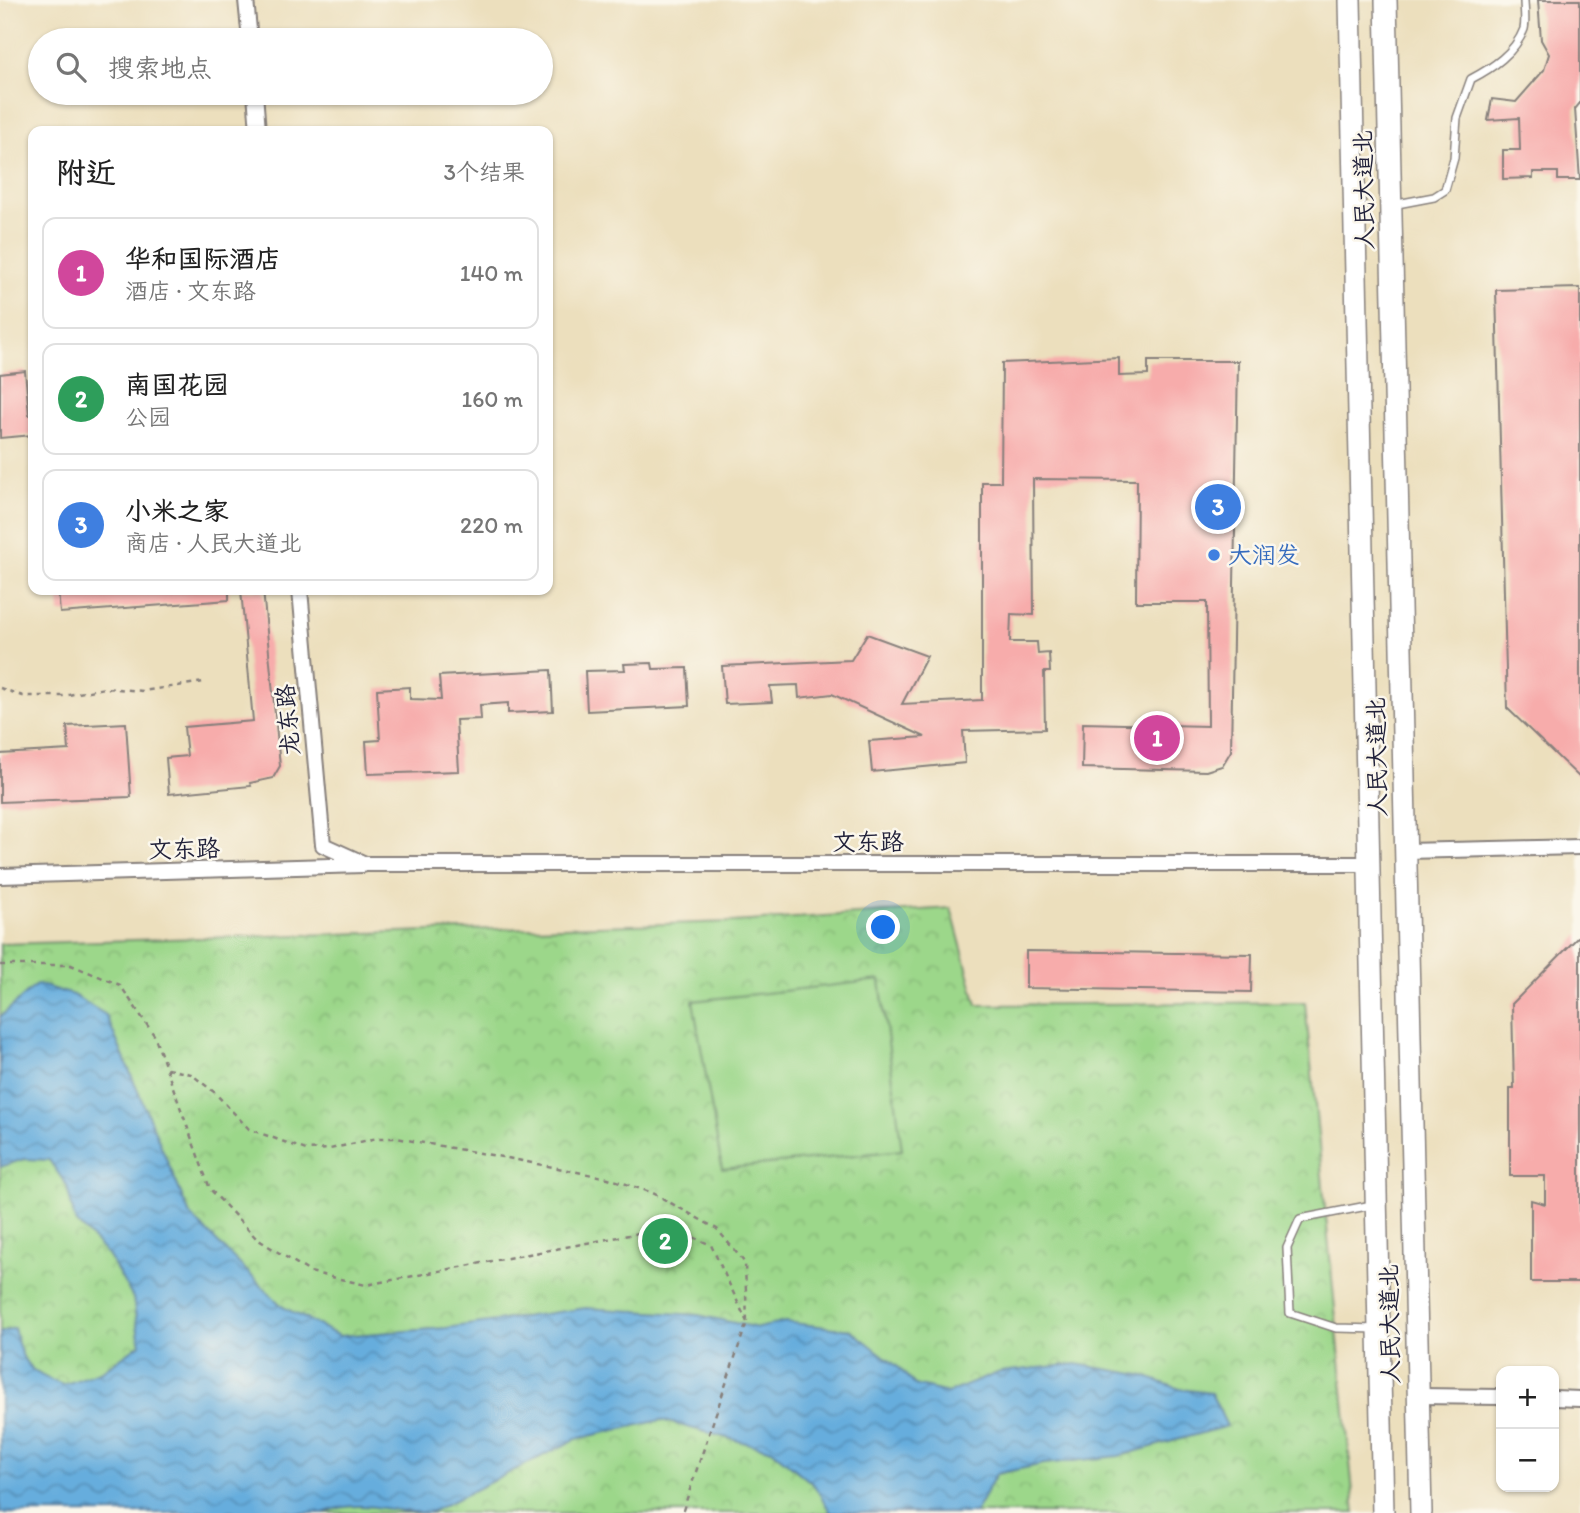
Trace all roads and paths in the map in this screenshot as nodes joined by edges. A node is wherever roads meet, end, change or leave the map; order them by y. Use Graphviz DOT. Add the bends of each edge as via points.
graph roads {
  1 [pos="246,0"];
  2 [pos="1350,0"];
  3 [pos="1386,0"];
  4 [pos="1524,0"];
  5 [pos="249,28"];
  6 [pos="256,105"];
  7 [pos="258,126"];
  8 [pos="1391,205"];
  9 [pos="300,595"];
  10 [pos="204,682"];
  11 [pos="0,688"];
  12 [pos="323,845"];
  13 [pos="1580,847"];
  14 [pos="1406,851"];
  15 [pos="368,864"];
  16 [pos="1368,864"];
  17 [pos="0,876"];
  18 [pos="0,965"];
  19 [pos="167,1069"];
  20 [pos="1376,1205"];
  21 [pos="747,1322"];
  22 [pos="1378,1329"];
  23 [pos="1418,1396"];
  24 [pos="1496,1397"];
  25 [pos="1559,1398"];
  26 [pos="1580,1399"];
  27 [pos="682,1513"];
  28 [pos="1383,1513"];
  29 [pos="1421,1513"];
  1 -- 5 [label="street"];
  2 -- 16 [label="main road, 人民大道北"];
  3 -- 8 [label="main road, 人民大道北"];
  4 -- 8 [label="lane" via="1524,27 1509,51 1495,66 1471,79 1457,118 1454,158 1444,190 1434,197"];
  6 -- 7 [label="street"];
  8 -- 14 [label="main road, 人民大道北"];
  9 -- 12 [label="street, 龙东路"];
  10 -- 11 [label="path" via="143,691 105,688 63,696 23,696"];
  12 -- 15 [label="street, 文东路"];
  13 -- 14 [label="street"];
  14 -- 23 [label="main road, 人民大道北"];
  15 -- 16 [label="street, 文东路"];
  15 -- 17 [label="street, 文东路"];
  16 -- 20 [label="main road, 人民大道北"];
  18 -- 19 [label="path" via="71,965 120,985 154,1035"];
  19 -- 21 [label="path" via="191,1074 249,1129 306,1150 396,1138 608,1178 653,1194 717,1229 737,1250 746,1263"];
  19 -- 21 [label="path" via="210,1189 257,1239 310,1272 366,1285 650,1231 684,1233 710,1245"];
  20 -- 22 [label="main road, 人民大道北"];
  20 -- 22 [label="lane" via="1300,1219 1287,1248 1290,1314 1336,1328"];
  21 -- 27 [label="path"];
  22 -- 28 [label="main road, 人民大道北"];
  23 -- 24 [label="street"];
  23 -- 29 [label="main road, 人民大道北"];
  25 -- 26 [label="street"];
}
